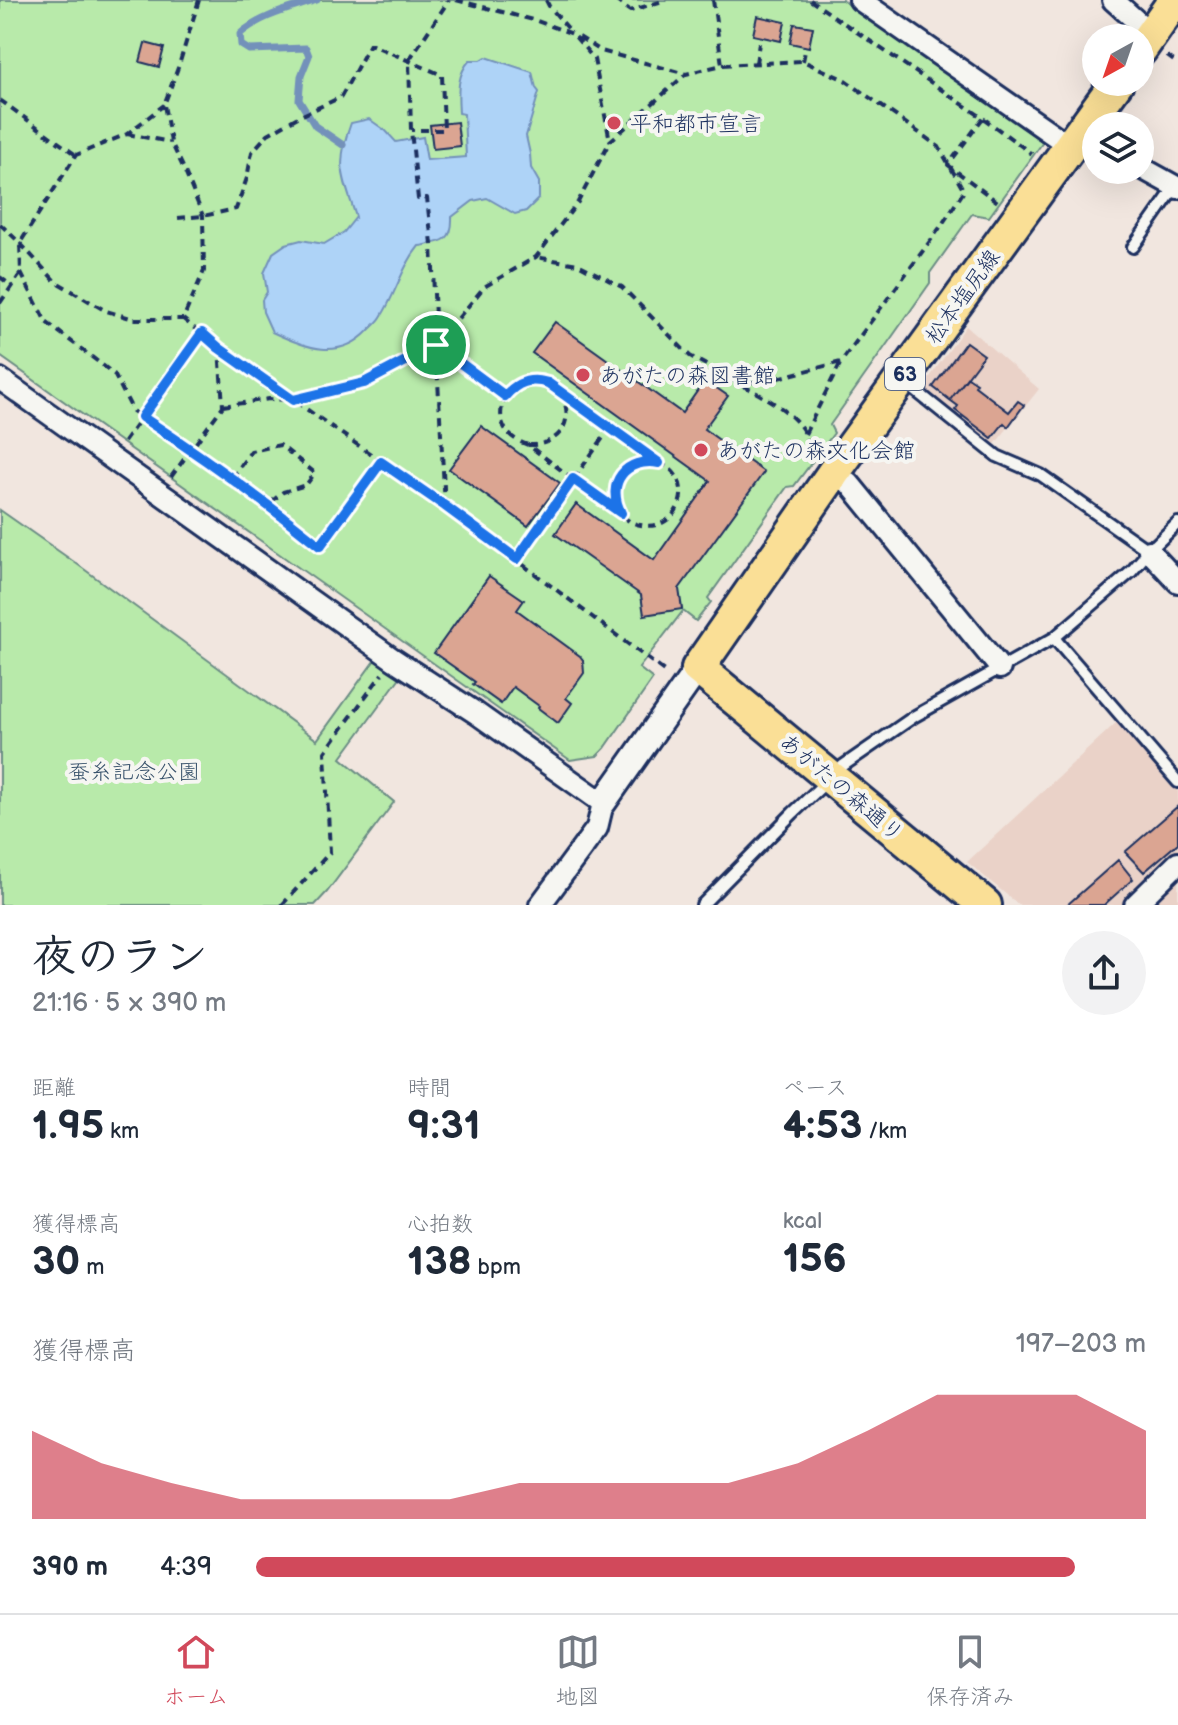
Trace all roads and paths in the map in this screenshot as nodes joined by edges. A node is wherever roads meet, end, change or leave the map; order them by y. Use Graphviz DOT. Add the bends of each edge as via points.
graph roads {
  1 [pos="198,0"];
  2 [pos="449,0"];
  3 [pos="456,0"];
  4 [pos="546,0"];
  5 [pos="615,0"];
  6 [pos="666,0"];
  7 [pos="713,0"];
  8 [pos="810,0"];
  9 [pos="860,0"];
  10 [pos="1113,0"];
  11 [pos="1175,0"];
  12 [pos="1132,24"];
  13 [pos="1154,30"];
  14 [pos="573,34"];
  15 [pos="759,43"];
  16 [pos="805,51"];
  17 [pos="409,60"];
  18 [pos="803,61"];
  19 [pos="756,63"];
  20 [pos="722,65"];
  21 [pos="686,74"];
  22 [pos="0,100"];
  23 [pos="164,105"];
  24 [pos="983,118"];
  25 [pos="411,130"];
  26 [pos="127,134"];
  27 [pos="610,141"];
  28 [pos="1082,141"];
  29 [pos="171,142"];
  30 [pos="76,155"];
  31 [pos="1037,158"];
  32 [pos="948,165"];
  33 [pos="1154,175"];
  34 [pos="1177,188"];
  35 [pos="1003,205"];
  36 [pos="203,216"];
  37 [pos="178,218"];
  38 [pos="0,224"];
  39 [pos="20,243"];
  40 [pos="1133,247"];
  41 [pos="536,257"];
  42 [pos="21,273"];
  43 [pos="0,277"];
  44 [pos="12,286"];
  45 [pos="0,303"];
  46 [pos="183,319"];
  47 [pos="202,333"];
  48 [pos="436,345"];
  49 [pos="219,348"];
  50 [pos="841,362"];
  51 [pos="726,376"];
  52 [pos="0,379"];
  53 [pos="901,379"];
  54 [pos="556,389"];
  55 [pos="505,396"];
  56 [pos="293,400"];
  57 [pos="223,406"];
  58 [pos="142,417"];
  59 [pos="610,428"];
  60 [pos="805,434"];
  61 [pos="121,445"];
  62 [pos="528,445"];
  63 [pos="191,449"];
  64 [pos="381,462"];
  65 [pos="659,463"];
  66 [pos="814,469"];
  67 [pos="169,479"];
  68 [pos="231,479"];
  69 [pos="573,479"];
  70 [pos="849,483"];
  71 [pos="269,504"];
  72 [pos="445,506"];
  73 [pos="621,513"];
  74 [pos="1178,523"];
  75 [pos="1149,551"];
  76 [pos="517,559"];
  77 [pos="1178,582"];
  78 [pos="1054,638"];
  79 [pos="388,666"];
  80 [pos="698,668"];
  81 [pos="1000,668"];
  82 [pos="664,671"];
  83 [pos="831,778"];
  84 [pos="1178,782"];
  85 [pos="603,803"];
  86 [pos="1178,863"];
  87 [pos="282,905"];
  88 [pos="540,905"];
  89 [pos="702,905"];
  90 [pos="985,905"];
  91 [pos="1135,905"];
  1 -- 23 [label="path"];
  2 -- 17 [label="path"];
  3 -- 14 [label="path"];
  4 -- 14 [label="path"];
  5 -- 6 [label="path" via="630,11"];
  7 -- 20 [label="path"];
  8 -- 24 [label="path"];
  9 -- 28 [label="street"];
  10 -- 12 [label="street"];
  11 -- 13 [label="main road"];
  14 -- 21 [label="path" via="601,51"];
  14 -- 27 [label="path" via="594,59"];
  15 -- 19 [label="path"];
  16 -- 18 [label="path"];
  17 -- 25 [label="path"];
  17 -- 25 [label="path" via="442,75 444,130"];
  17 -- 36 [label="path" via="370,44 341,97 268,134 252,152 236,209"];
  18 -- 19 [label="path"];
  18 -- 32 [label="path" via="845,80 939,147"];
  19 -- 20 [label="path"];
  20 -- 21 [label="path"];
  21 -- 27 [label="path"];
  22 -- 30 [label="path"];
  23 -- 26 [label="path"];
  23 -- 29 [label="path"];
  24 -- 31 [label="path"];
  24 -- 32 [label="path"];
  25 -- 48 [label="path" via="418,199 427,198"];
  26 -- 29 [label="path"];
  26 -- 30 [label="path"];
  27 -- 41 [label="path" via="578,202"];
  28 -- 53 [label="main road, 松本塩尻線 / 63"];
  29 -- 36 [label="path"];
  30 -- 39 [label="path"];
  32 -- 35 [label="path"];
  32 -- 50 [label="path" via="964,191"];
  33 -- 34 [label="street"];
  34 -- 40 [label="lane"];
  36 -- 37 [label="path"];
  36 -- 46 [label="path" via="204,271"];
  38 -- 39 [label="path"];
  39 -- 42 [label="path"];
  39 -- 46 [label="path" via="55,281 106,311 134,319"];
  41 -- 48 [label="path" via="484,287"];
  41 -- 51 [label="path" via="578,264 622,287 690,356"];
  42 -- 44 [label="path"];
  42 -- 58 [label="path" via="46,322 114,374 133,411"];
  43 -- 44 [label="path"];
  44 -- 45 [label="path"];
  46 -- 47 [label="path"];
  47 -- 49 [label="path"];
  47 -- 58 [label="path"];
  48 -- 55 [label="path"];
  48 -- 56 [label="path" via="364,383"];
  48 -- 72 [label="path"];
  49 -- 56 [label="path"];
  49 -- 57 [label="path"];
  50 -- 51 [label="path" via="758,383"];
  50 -- 60 [label="path"];
  51 -- 60 [label="path" via="776,404"];
  52 -- 85 [label="street"];
  53 -- 75 [label="lane" via="997,456 1041,475"];
  53 -- 80 [label="main road, 松本塩尻線 / 63"];
  54 -- 55 [label="path" via="529,380"];
  54 -- 59 [label="path"];
  54 -- 62 [label="path" via="566,408 563,428 549,443"];
  55 -- 62 [label="path" via="503,427"];
  56 -- 57 [label="path"];
  56 -- 64 [label="path"];
  57 -- 63 [label="path"];
  58 -- 61 [label="path"];
  58 -- 63 [label="path"];
  59 -- 65 [label="path"];
  59 -- 69 [label="path"];
  60 -- 66 [label="path"];
  62 -- 69 [label="path"];
  63 -- 67 [label="path"];
  63 -- 68 [label="path"];
  64 -- 71 [label="path" via="320,546"];
  64 -- 72 [label="path"];
  65 -- 73 [label="path" via="638,463 621,474 615,494"];
  65 -- 73 [label="path" via="676,476 680,487 681,498 671,518 639,526"];
  68 -- 71 [label="path"];
  68 -- 71 [label="path" via="251,451 280,445 315,473 306,485 283,492"];
  69 -- 73 [label="path"];
  69 -- 76 [label="path"];
  70 -- 81 [label="street"];
  72 -- 76 [label="path"];
  74 -- 75 [label="lane"];
  75 -- 77 [label="street"];
  75 -- 78 [label="lane"];
  76 -- 82 [label="path"];
  78 -- 81 [label="lane"];
  78 -- 84 [label="lane"];
  79 -- 87 [label="path" via="325,752 330,852"];
  80 -- 83 [label="main road, あがたの森通り"];
  80 -- 85 [label="street"];
  81 -- 83 [label="lane" via="915,716"];
  83 -- 89 [label="lane"];
  83 -- 90 [label="main road, あがたの森通り"];
  85 -- 88 [label="street" via="597,828"];
  86 -- 91 [label="street"];
}
